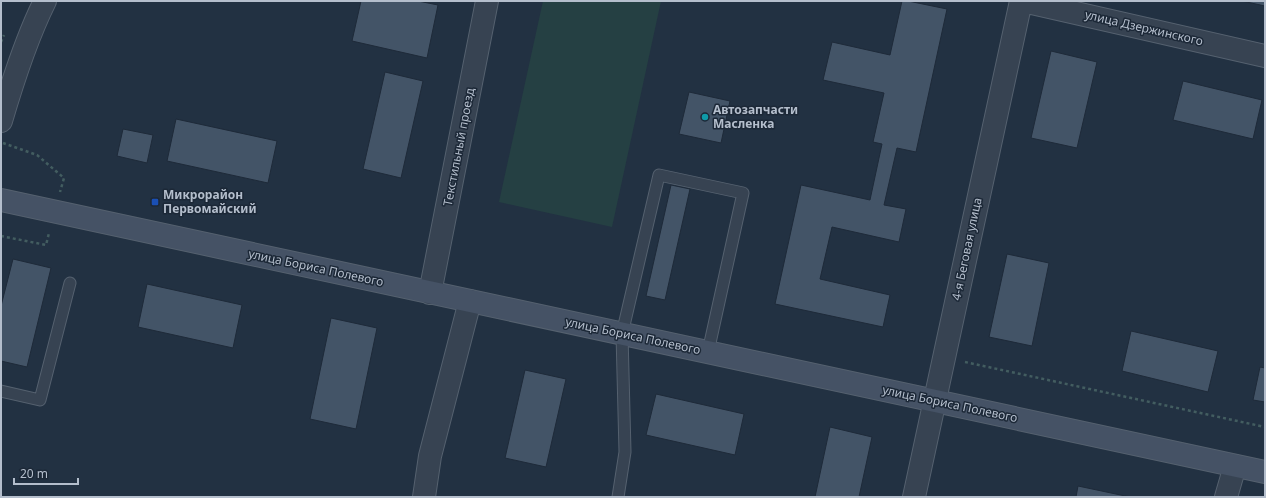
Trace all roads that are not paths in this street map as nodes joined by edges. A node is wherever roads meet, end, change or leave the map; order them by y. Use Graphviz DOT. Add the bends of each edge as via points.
graph roads {
  1 [pos="487,1"];
  2 [pos="1022,1"];
  3 [pos="39,3"];
  4 [pos="1265,56"];
  5 [pos="1,120"];
  6 [pos="1,200"];
  7 [pos="70,283"];
  8 [pos="430,293"];
  9 [pos="470,301"];
  10 [pos="622,334"];
  11 [pos="708,352"];
  12 [pos="1,391"];
  13 [pos="934,400"];
  14 [pos="1235,466"];
  15 [pos="1265,472"];
  16 [pos="424,497"];
  17 [pos="618,497"];
  18 [pos="914,497"];
  19 [pos="1226,497"];
  1 -- 8 [label="street, Текстильный проезд"];
  2 -- 4 [label="street, улица Дзержинского"];
  2 -- 13 [label="street, 4-я Беговая улица"];
  3 -- 5 [label="street"];
  6 -- 8 [label="main road, улица Бориса Полевого"];
  7 -- 12 [label="lane" via="40,400"];
  8 -- 9 [label="main road, улица Бориса Полевого"];
  9 -- 10 [label="main road, улица Бориса Полевого"];
  9 -- 16 [label="street" via="430,456"];
  10 -- 11 [label="main road, улица Бориса Полевого"];
  10 -- 11 [label="lane" via="659,175 743,193"];
  10 -- 17 [label="lane" via="625,452"];
  11 -- 13 [label="main road, улица Бориса Полевого"];
  13 -- 14 [label="main road, улица Бориса Полевого"];
  13 -- 18 [label="street, 4-я Беговая улица"];
  14 -- 15 [label="main road, улица Бориса Полевого"];
  14 -- 19 [label="street"];
}
